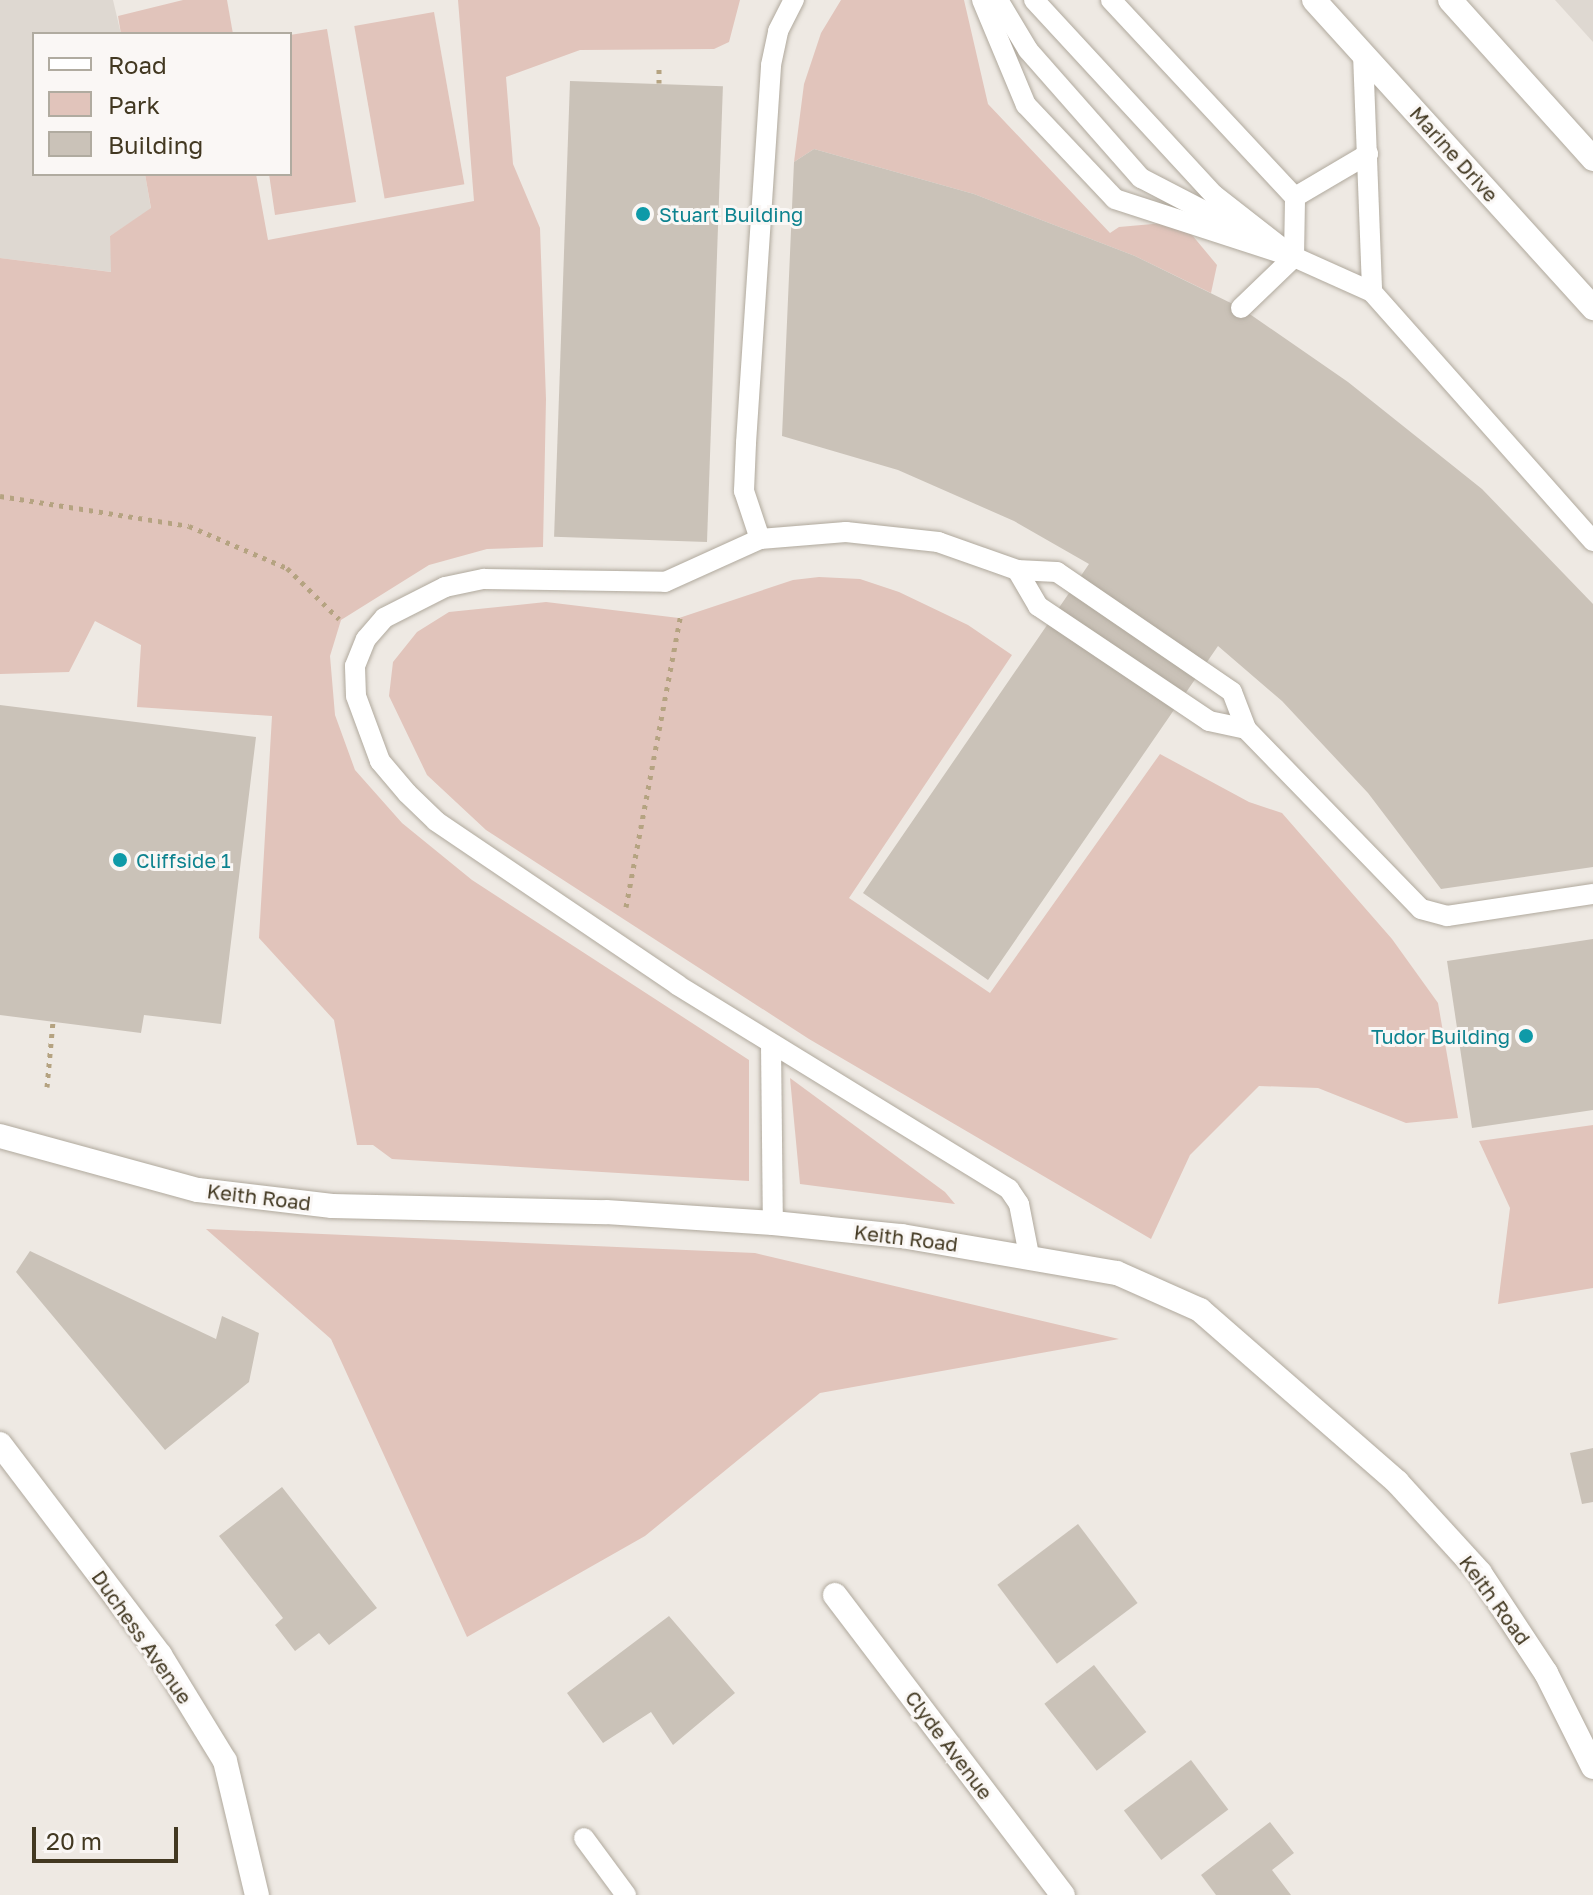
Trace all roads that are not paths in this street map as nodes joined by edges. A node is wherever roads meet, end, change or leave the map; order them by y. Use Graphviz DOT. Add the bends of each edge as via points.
graph roads {
  1 [pos="794,0"];
  2 [pos="982,0"];
  3 [pos="998,0"];
  4 [pos="1034,0"];
  5 [pos="1111,0"];
  6 [pos="1314,0"];
  7 [pos="1450,0"];
  8 [pos="1363,54"];
  9 [pos="1368,154"];
  10 [pos="1593,159"];
  11 [pos="1295,197"];
  12 [pos="1294,257"];
  13 [pos="1372,292"];
  14 [pos="1241,308"];
  15 [pos="1593,308"];
  16 [pos="760,539"];
  17 [pos="1593,541"];
  18 [pos="1017,570"];
  19 [pos="1246,729"];
  20 [pos="1593,894"];
  21 [pos="771,1044"];
  22 [pos="0,1136"];
  23 [pos="773,1223"];
  24 [pos="1029,1255"];
  25 [pos="0,1444"];
  26 [pos="835,1595"];
  27 [pos="1593,1767"];
  28 [pos="584,1838"];
  29 [pos="257,1895"];
  30 [pos="626,1895"];
  31 [pos="1063,1895"];
  1 -- 16 [label="lane" via="778,31 771,65 746,443 744,491"];
  2 -- 12 [label="lane" via="1026,105 1115,199"];
  3 -- 12 [label="lane" via="1028,50 1141,178"];
  4 -- 12 [label="lane" via="1214,195"];
  5 -- 11 [label="lane"];
  6 -- 8 [label="street, Marine Drive"];
  7 -- 10 [label="street"];
  8 -- 9 [label="lane"];
  8 -- 15 [label="street, Marine Drive"];
  9 -- 11 [label="lane"];
  9 -- 13 [label="lane"];
  11 -- 12 [label="lane"];
  12 -- 13 [label="lane"];
  12 -- 14 [label="lane"];
  13 -- 17 [label="lane"];
  16 -- 18 [label="lane" via="846,532 938,542"];
  16 -- 21 [label="lane" via="665,582 484,579 445,587 384,618 366,639 355,666 363,726 380,761 436,821"];
  18 -- 19 [label="lane" via="1038,606 1209,721"];
  18 -- 19 [label="lane" via="1057,572 1232,692"];
  19 -- 20 [label="lane" via="1421,909 1447,916"];
  21 -- 23 [label="lane"];
  21 -- 24 [label="lane" via="1009,1189 1019,1204"];
  22 -- 23 [label="street, Keith Road" via="198,1190 332,1206 606,1212"];
  23 -- 24 [label="street, Keith Road"];
  24 -- 27 [label="street, Keith Road" via="1117,1273 1200,1310 1305,1398 1397,1482 1480,1573 1546,1673"];
  25 -- 29 [label="street, Duchess Avenue" via="160,1655 225,1761"];
  26 -- 31 [label="street, Clyde Avenue"];
  28 -- 30 [label="lane"];
}
